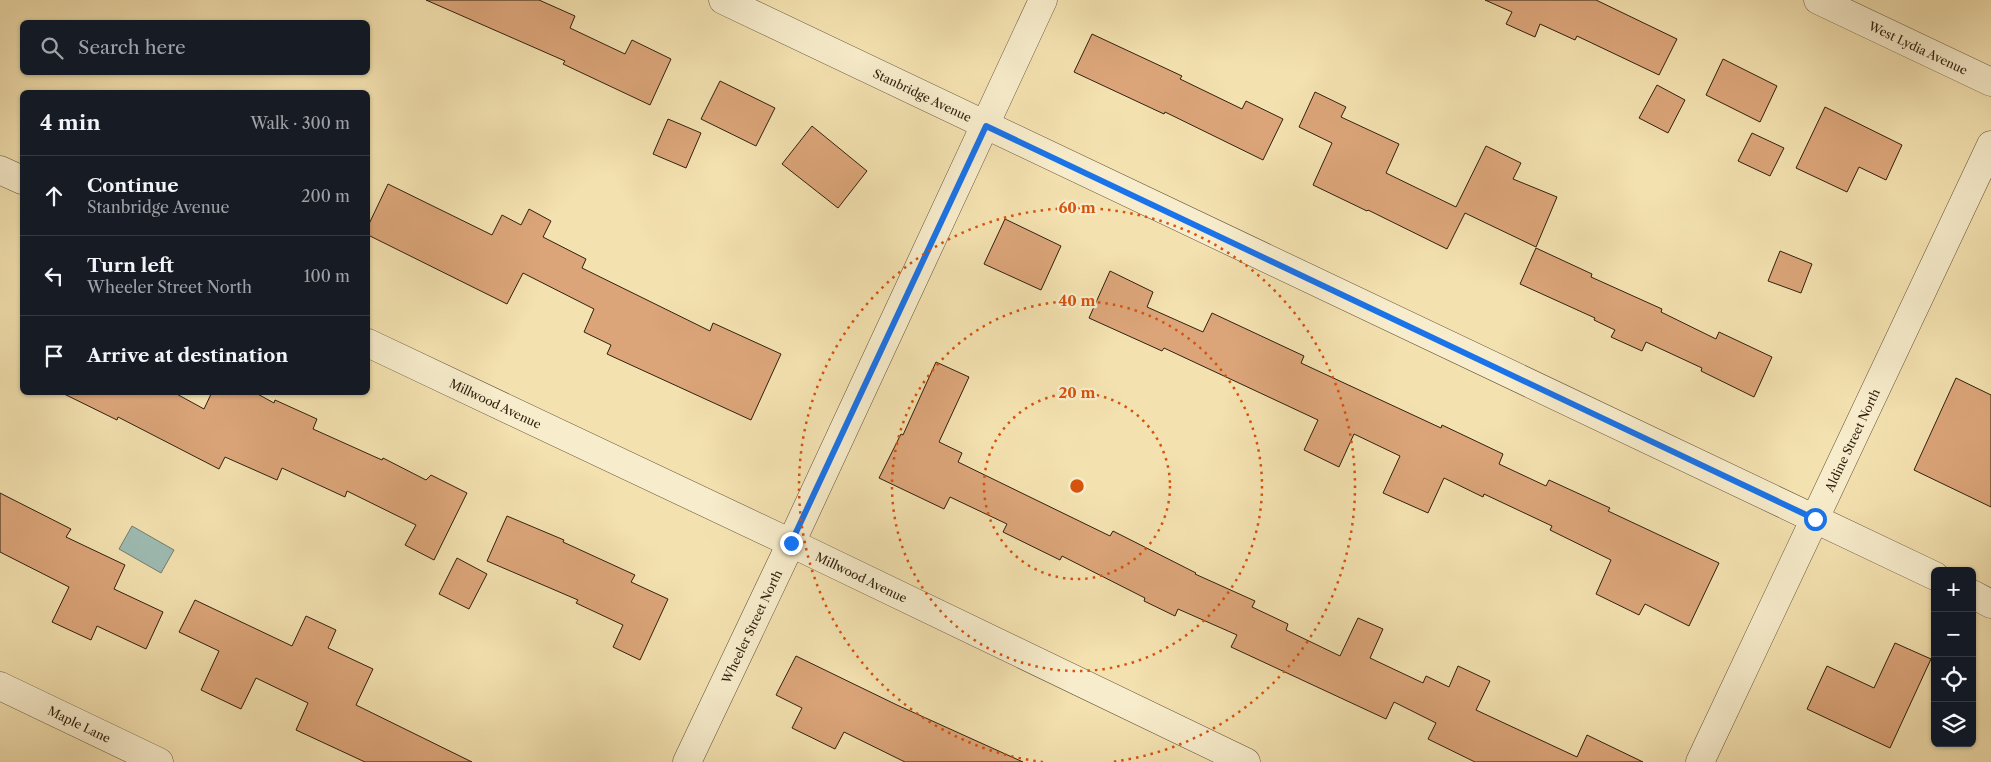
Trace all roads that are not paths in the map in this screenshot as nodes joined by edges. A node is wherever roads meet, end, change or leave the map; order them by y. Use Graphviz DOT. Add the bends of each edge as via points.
graph roads {
  1 [pos="723,0"];
  2 [pos="1043,0"];
  3 [pos="1818,0"];
  4 [pos="1991,82"];
  5 [pos="986,126"];
  6 [pos="1991,145"];
  7 [pos="0,170"];
  8 [pos="20,179"];
  9 [pos="370,344"];
  10 [pos="1815,519"];
  11 [pos="791,543"];
  12 [pos="1931,574"];
  13 [pos="1976,596"];
  14 [pos="1991,604"];
  15 [pos="0,686"];
  16 [pos="159,762"];
  17 [pos="687,762"];
  18 [pos="1246,762"];
  19 [pos="1700,762"];
  1 -- 5 [label="street, Stanbridge Avenue"];
  2 -- 5 [label="street, Wheeler Street North"];
  3 -- 4 [label="street, West Lydia Avenue"];
  5 -- 10 [label="street, Stanbridge Avenue"];
  5 -- 11 [label="street, Wheeler Street North"];
  6 -- 10 [label="street, Aldine Street North"];
  7 -- 8 [label="street"];
  9 -- 11 [label="street, Millwood Avenue"];
  10 -- 12 [label="street, Stanbridge Avenue"];
  10 -- 19 [label="street, Aldine Street North"];
  11 -- 17 [label="street, Wheeler Street North"];
  11 -- 18 [label="street, Millwood Avenue"];
  13 -- 14 [label="street"];
  15 -- 16 [label="street, Maple Lane"];
}
